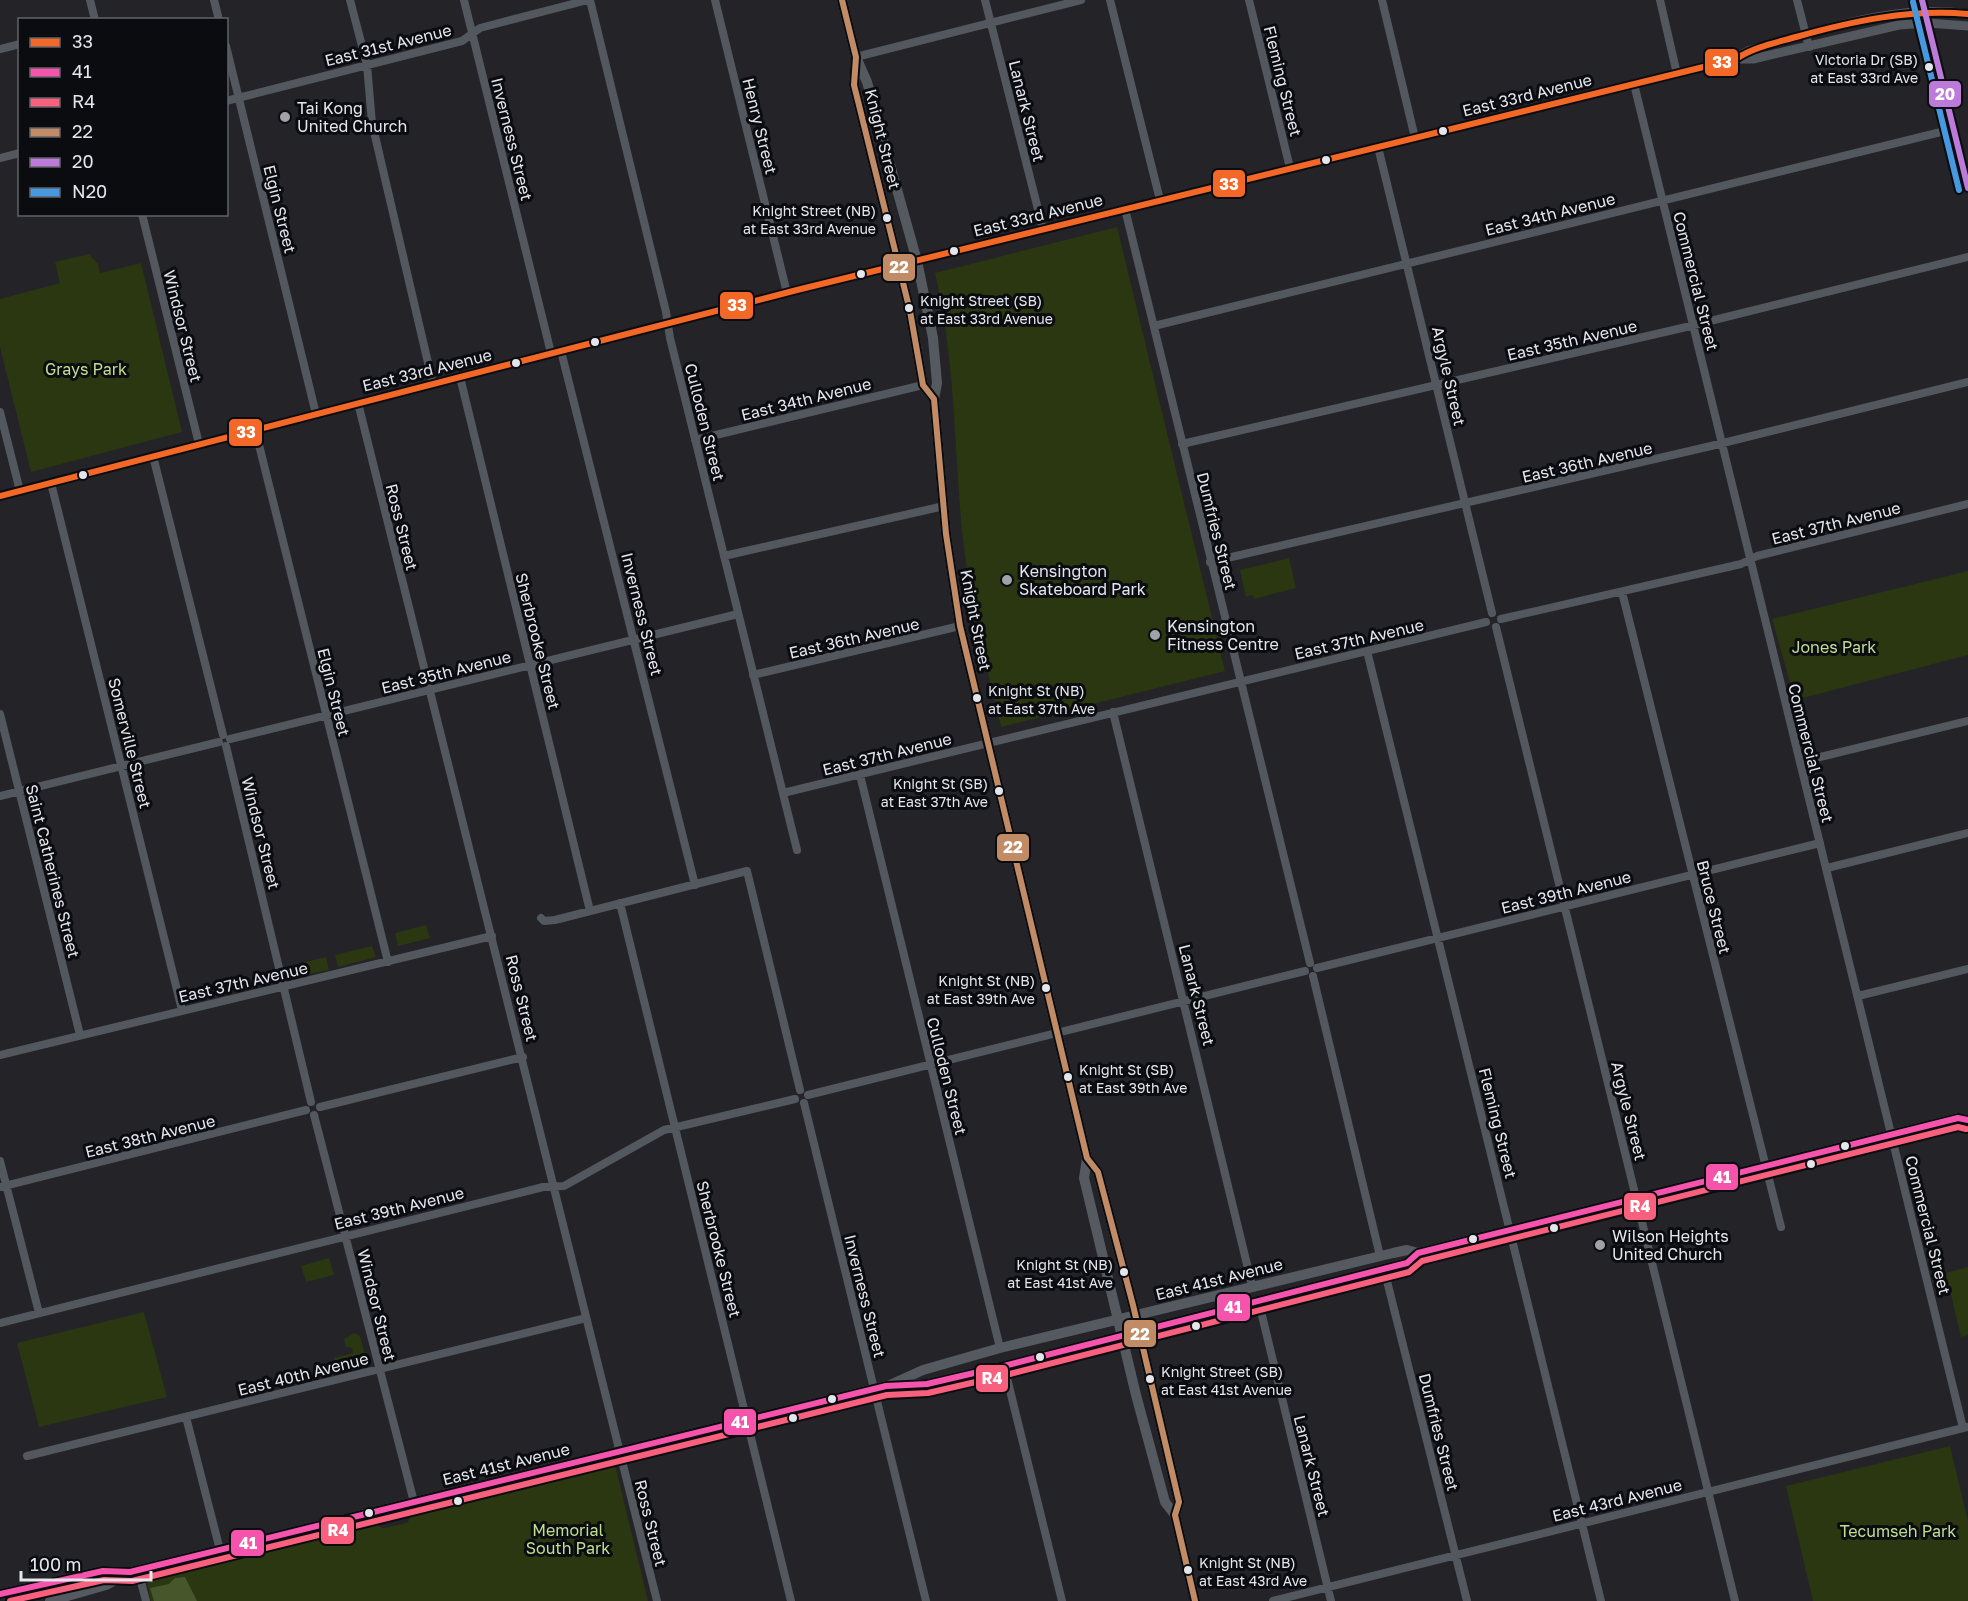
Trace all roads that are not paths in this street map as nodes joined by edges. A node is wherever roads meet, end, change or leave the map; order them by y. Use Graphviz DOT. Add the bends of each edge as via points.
graph roads {
  1 [pos="90,0"];
  2 [pos="214,0"];
  3 [pos="350,0"];
  4 [pos="464,0"];
  5 [pos="589,0"];
  6 [pos="715,0"];
  7 [pos="842,0"];
  8 [pos="985,0"];
  9 [pos="1081,0"];
  10 [pos="1110,0"];
  11 [pos="1249,0"];
  12 [pos="1382,0"];
  13 [pos="1660,0"];
  14 [pos="1797,0"];
  15 [pos="1924,5"];
  16 [pos="1968,14"];
  17 [pos="94,18"];
  18 [pos="218,18"];
  19 [pos="991,22"];
  20 [pos="1928,23"];
  21 [pos="1968,26"];
  22 [pos="472,34"];
  23 [pos="1806,35"];
  24 [pos="18,44"];
  25 [pos="1809,47"];
  26 [pos="0,49"];
  27 [pos="228,53"];
  28 [pos="856,57"];
  29 [pos="1736,58"];
  30 [pos="367,65"];
  31 [pos="1677,74"];
  32 [pos="1634,84"];
  33 [pos="240,97"];
  34 [pos="228,100"];
  35 [pos="1953,129"];
  36 [pos="1415,138"];
  37 [pos="1378,147"];
  38 [pos="18,154"];
  39 [pos="0,158"];
  40 [pos="1965,167"];
  41 [pos="1290,168"];
  42 [pos="1968,188"];
  43 [pos="1160,200"];
  44 [pos="1662,201"];
  45 [pos="1125,209"];
  46 [pos="142,216"];
  47 [pos="1043,229"];
  48 [pos="1968,257"];
  49 [pos="917,261"];
  50 [pos="1407,262"];
  51 [pos="899,265"];
  52 [pos="787,293"];
  53 [pos="667,323"];
  54 [pos="1693,325"];
  55 [pos="1154,326"];
  56 [pos="556,352"];
  57 [pos="460,377"];
  58 [pos="1968,382"];
  59 [pos="433,384"];
  60 [pos="1437,384"];
  61 [pos="923,385"];
  62 [pos="934,399"];
  63 [pos="358,403"];
  64 [pos="0,412"];
  65 [pos="315,414"];
  66 [pos="255,429"];
  67 [pos="695,440"];
  68 [pos="199,444"];
  69 [pos="1182,444"];
  70 [pos="1721,444"];
  71 [pos="153,456"];
  72 [pos="51,483"];
  73 [pos="20,491"];
  74 [pos="0,496"];
  75 [pos="1466,502"];
  76 [pos="1968,504"];
  77 [pos="944,507"];
  78 [pos="724,556"];
  79 [pos="1750,560"];
  80 [pos="1210,562"];
  81 [pos="1622,592"];
  82 [pos="1492,613"];
  83 [pos="738,614"];
  84 [pos="1501,619"];
  85 [pos="1486,622"];
  86 [pos="960,626"];
  87 [pos="1496,627"];
  88 [pos="634,639"];
  89 [pos="1367,651"];
  90 [pos="530,665"];
  91 [pos="753,675"];
  92 [pos="1239,680"];
  93 [pos="429,690"];
  94 [pos="1113,712"];
  95 [pos="0,714"];
  96 [pos="327,716"];
  97 [pos="1968,721"];
  98 [pos="224,741"];
  99 [pos="988,743"];
  100 [pos="1800,762"];
  101 [pos="122,766"];
  102 [pos="860,775"];
  103 [pos="19,792"];
  104 [pos="783,793"];
  105 [pos="0,796"];
  106 [pos="1968,833"];
  107 [pos="1820,843"];
  108 [pos="798,850"];
  109 [pos="1827,868"];
  110 [pos="1692,874"];
  111 [pos="695,885"];
  112 [pos="620,903"];
  113 [pos="1565,907"];
  114 [pos="590,911"];
  115 [pos="541,918"];
  116 [pos="492,936"];
  117 [pos="1438,938"];
  118 [pos="388,962"];
  119 [pos="1310,963"];
  120 [pos="1968,969"];
  121 [pos="1305,971"];
  122 [pos="1315,972"];
  123 [pos="284,987"];
  124 [pos="1858,996"];
  125 [pos="1185,1002"];
  126 [pos="182,1010"];
  127 [pos="1057,1033"];
  128 [pos="80,1035"];
  129 [pos="0,1055"];
  130 [pos="522,1057"];
  131 [pos="930,1065"];
  132 [pos="800,1090"];
  133 [pos="808,1095"];
  134 [pos="795,1099"];
  135 [pos="311,1102"];
  136 [pos="804,1103"];
  137 [pos="320,1107"];
  138 [pos="1968,1109"];
  139 [pos="306,1110"];
  140 [pos="314,1115"];
  141 [pos="1963,1119"];
  142 [pos="674,1127"];
  143 [pos="1892,1135"];
  144 [pos="1087,1158"];
  145 [pos="0,1161"];
  146 [pos="1765,1167"];
  147 [pos="3,1186"];
  148 [pos="554,1187"];
  149 [pos="1636,1198"];
  150 [pos="1781,1227"];
  151 [pos="1510,1230"];
  152 [pos="345,1236"];
  153 [pos="1418,1253"];
  154 [pos="1380,1256"];
  155 [pos="1384,1269"];
  156 [pos="1252,1285"];
  157 [pos="1258,1303"];
  158 [pos="39,1313"];
  159 [pos="1135,1315"];
  160 [pos="586,1318"];
  161 [pos="1118,1319"];
  162 [pos="0,1323"];
  163 [pos="1140,1332"];
  164 [pos="1122,1337"];
  165 [pos="1000,1348"];
  166 [pos="1004,1366"];
  167 [pos="380,1369"];
  168 [pos="890,1385"];
  169 [pos="874,1389"];
  170 [pos="186,1417"];
  171 [pos="747,1420"];
  172 [pos="1966,1427"];
  173 [pos="619,1452"];
  174 [pos="27,1456"];
  175 [pos="1708,1492"];
  176 [pos="414,1502"];
  177 [pos="1175,1515"];
  178 [pos="1582,1523"];
  179 [pos="220,1550"];
  180 [pos="1455,1554"];
  181 [pos="134,1571"];
  182 [pos="1328,1587"];
  183 [pos="0,1594"];
  184 [pos="50,1601"];
  185 [pos="146,1601"];
  186 [pos="657,1601"];
  187 [pos="791,1601"];
  188 [pos="926,1601"];
  189 [pos="1062,1601"];
  190 [pos="1195,1601"];
  191 [pos="1273,1601"];
  192 [pos="1331,1601"];
  193 [pos="1467,1601"];
  194 [pos="1601,1601"];
  195 [pos="1736,1601"];
  1 -- 17 [label="street"];
  2 -- 18 [label="street"];
  3 -- 30 [label="street"];
  4 -- 22 [label="street, Inverness Street"];
  5 -- 22 [label="street, East 31st Avenue" via="480,28"];
  5 -- 53 [label="street, Culloden Street"];
  6 -- 52 [label="street, Henry Street"];
  7 -- 28 [label="main road, Knight Street"];
  8 -- 19 [label="street, Lanark Street"];
  9 -- 19 [label="street"];
  10 -- 43 [label="street"];
  11 -- 41 [label="street, Fleming Street"];
  12 -- 36 [label="street"];
  13 -- 31 [label="street"];
  14 -- 23 [label="street"];
  15 -- 16 [label="street, East 33rd Avenue"];
  15 -- 20 [label="street"];
  15 -- 23 [label="street, East 33rd Avenue"];
  19 -- 28 [label="street"];
  19 -- 47 [label="street, Lanark Street"];
  20 -- 21 [label="street, East 33rd Avenue"];
  20 -- 25 [label="street, East 33rd Avenue" via="1899,25"];
  20 -- 35 [label="street"];
  22 -- 30 [label="street, East 31st Avenue"];
  22 -- 56 [label="street, Inverness Street"];
  23 -- 25 [label="street"];
  23 -- 29 [label="street, East 33rd Avenue" via="1750,50"];
  24 -- 26 [label="street"];
  25 -- 29 [label="street, East 33rd Avenue" via="1753,59"];
  27 -- 33 [label="street, Elgin Street"];
  28 -- 49 [label="main road, Knight Street" via="867,82"];
  28 -- 51 [label="main road, Knight Street" via="854,85"];
  29 -- 31 [label="street, East 33rd Avenue"];
  30 -- 33 [label="street, East 31st Avenue"];
  30 -- 59 [label="street" via="372,123"];
  31 -- 32 [label="street, East 33rd Avenue"];
  32 -- 36 [label="street, East 33rd Avenue"];
  32 -- 44 [label="street, Commercial Street"];
  33 -- 34 [label="street, East 31st Avenue"];
  33 -- 65 [label="street, Elgin Street"];
  35 -- 40 [label="street"];
  35 -- 44 [label="street, East 34th Avenue"];
  36 -- 37 [label="street, East 33rd Avenue"];
  37 -- 41 [label="street, East 33rd Avenue"];
  37 -- 50 [label="street, Argyle Street"];
  38 -- 39 [label="street"];
  40 -- 42 [label="street"];
  41 -- 43 [label="street, East 33rd Avenue"];
  43 -- 45 [label="street, East 33rd Avenue"];
  44 -- 50 [label="street, East 34th Avenue"];
  44 -- 54 [label="street, Commercial Street"];
  45 -- 47 [label="street, East 33rd Avenue"];
  45 -- 55 [label="street, Dumfries Street"];
  46 -- 68 [label="street, Windsor Street"];
  47 -- 49 [label="street, East 33rd Avenue"];
  48 -- 54 [label="street, East 35th Avenue"];
  49 -- 51 [label="street, East 33rd Avenue"];
  49 -- 62 [label="main road, Knight Street" via="933,338 938,383"];
  50 -- 55 [label="street, East 34th Avenue"];
  50 -- 60 [label="street, Argyle Street"];
  51 -- 52 [label="street, East 33rd Avenue"];
  51 -- 61 [label="main road, Knight Street"];
  52 -- 53 [label="street, East 33rd Avenue"];
  53 -- 56 [label="street, East 33rd Avenue"];
  53 -- 67 [label="street, Culloden Street"];
  54 -- 60 [label="street, East 35th Avenue"];
  54 -- 70 [label="street, Commercial Street"];
  55 -- 69 [label="street, Dumfries Street"];
  56 -- 57 [label="street, East 33rd Avenue"];
  56 -- 88 [label="street, Inverness Street"];
  57 -- 59 [label="street, East 33rd Avenue"];
  57 -- 90 [label="street, Sherbrooke Street"];
  58 -- 70 [label="street, East 36th Avenue"];
  59 -- 63 [label="street, East 33rd Avenue"];
  60 -- 69 [label="street, East 35th Avenue"];
  60 -- 75 [label="street, Argyle Street"];
  61 -- 62 [label="main road, Knight Street"];
  61 -- 67 [label="street, East 34th Avenue"];
  62 -- 77 [label="main road, Knight Street"];
  63 -- 65 [label="street, East 33rd Avenue"];
  63 -- 93 [label="street, Ross Street"];
  64 -- 73 [label="street"];
  65 -- 66 [label="street, East 33rd Avenue"];
  66 -- 68 [label="street, East 33rd Avenue"];
  66 -- 96 [label="street, Elgin Street"];
  67 -- 78 [label="street, Culloden Street"];
  68 -- 71 [label="street, East 33rd Avenue"];
  69 -- 80 [label="street, Dumfries Street"];
  70 -- 75 [label="street, East 36th Avenue"];
  70 -- 79 [label="street, Commercial Street"];
  71 -- 72 [label="street, East 33rd Avenue"];
  71 -- 98 [label="street, Windsor Street"];
  72 -- 73 [label="street, East 33rd Avenue"];
  72 -- 101 [label="street, Somerville Street"];
  73 -- 74 [label="street, East 33rd Avenue"];
  75 -- 80 [label="street, East 36th Avenue"];
  75 -- 82 [label="street, Argyle Street"];
  76 -- 79 [label="street, East 37th Avenue"];
  77 -- 78 [label="street"];
  77 -- 86 [label="main road, Knight Street"];
  78 -- 83 [label="street, Culloden Street"];
  79 -- 81 [label="street, East 37th Avenue"];
  79 -- 100 [label="street, Commercial Street"];
  80 -- 92 [label="street, Dumfries Street"];
  81 -- 84 [label="street, East 37th Avenue"];
  81 -- 110 [label="street, Bruce Street"];
  82 -- 84 [label="street"];
  82 -- 85 [label="street"];
  83 -- 88 [label="street, East 35th Avenue"];
  83 -- 91 [label="street, Culloden Street"];
  84 -- 87 [label="street"];
  85 -- 87 [label="street"];
  85 -- 89 [label="street, East 37th Avenue"];
  86 -- 91 [label="street, East 36th Avenue"];
  86 -- 99 [label="main road, Knight Street"];
  87 -- 113 [label="street, Argyle Street"];
  88 -- 90 [label="street, East 35th Avenue"];
  88 -- 111 [label="street, Inverness Street"];
  89 -- 92 [label="street, East 37th Avenue"];
  89 -- 117 [label="street, Fleming Street"];
  90 -- 93 [label="street, East 35th Avenue"];
  90 -- 114 [label="street, Sherbrooke Street"];
  91 -- 104 [label="street, Culloden Street"];
  92 -- 94 [label="street, East 37th Avenue"];
  92 -- 119 [label="street, Dumfries Street"];
  93 -- 96 [label="street, East 35th Avenue"];
  93 -- 116 [label="street, Ross Street"];
  94 -- 99 [label="street, East 37th Avenue"];
  94 -- 125 [label="street, Lanark Street"];
  95 -- 103 [label="street, Saint Catherines Street"];
  96 -- 98 [label="street, East 35th Avenue"];
  96 -- 118 [label="street, Elgin Street"];
  97 -- 100 [label="street"];
  98 -- 101 [label="street, East 35th Avenue"];
  98 -- 123 [label="street, Windsor Street"];
  99 -- 102 [label="street, East 37th Avenue"];
  99 -- 127 [label="main road, Knight Street"];
  100 -- 107 [label="street, Commercial Street"];
  101 -- 103 [label="street, East 35th Avenue"];
  101 -- 126 [label="street, Somerville Street"];
  102 -- 104 [label="street, East 37th Avenue"];
  102 -- 131 [label="street, Culloden Street"];
  103 -- 105 [label="street, East 35th Avenue"];
  103 -- 128 [label="street, Saint Catherines Street"];
  104 -- 108 [label="street, Culloden Street"];
  106 -- 109 [label="street"];
  107 -- 109 [label="street, Commercial Street"];
  107 -- 110 [label="street, East 39th Avenue"];
  109 -- 124 [label="street, Commercial Street"];
  110 -- 113 [label="street, East 39th Avenue"];
  110 -- 146 [label="street, Bruce Street"];
  111 -- 112 [label="street"];
  111 -- 132 [label="street" via="747,871"];
  112 -- 114 [label="street"];
  112 -- 142 [label="street, Sherbrooke Street"];
  113 -- 117 [label="street, East 39th Avenue"];
  113 -- 149 [label="street, Argyle Street"];
  114 -- 115 [label="street" via="555,920"];
  116 -- 118 [label="street, East 37th Avenue"];
  116 -- 130 [label="street, Ross Street"];
  117 -- 122 [label="street, East 39th Avenue"];
  117 -- 151 [label="street, Fleming Street"];
  118 -- 123 [label="street, East 37th Avenue"];
  119 -- 121 [label="street"];
  119 -- 122 [label="street"];
  120 -- 124 [label="street"];
  121 -- 122 [label="street"];
  121 -- 125 [label="street"];
  122 -- 154 [label="street"];
  123 -- 126 [label="street, East 37th Avenue"];
  123 -- 135 [label="street, Windsor Street"];
  124 -- 143 [label="street, Commercial Street"];
  125 -- 127 [label="street"];
  125 -- 156 [label="street, Lanark Street"];
  126 -- 128 [label="street, East 37th Avenue"];
  127 -- 131 [label="street"];
  127 -- 144 [label="main road, Knight Street"];
  128 -- 129 [label="street, East 37th Avenue"];
  130 -- 137 [label="street"];
  130 -- 148 [label="street, Ross Street"];
  131 -- 133 [label="street"];
  131 -- 165 [label="street, Culloden Street"];
  132 -- 133 [label="street"];
  132 -- 134 [label="street"];
  133 -- 136 [label="street"];
  134 -- 136 [label="street"];
  134 -- 142 [label="street, East 39th Avenue"];
  135 -- 137 [label="street"];
  135 -- 139 [label="street"];
  136 -- 169 [label="street, Inverness Street"];
  137 -- 140 [label="street"];
  138 -- 141 [label="main road, East 41st Avenue"];
  139 -- 140 [label="street"];
  139 -- 147 [label="street, East 38th Avenue"];
  140 -- 152 [label="street, Windsor Street"];
  141 -- 143 [label="main road, East 41st Avenue"];
  142 -- 148 [label="street, East 39th Avenue" via="564,1186"];
  142 -- 171 [label="street, Sherbrooke Street"];
  143 -- 146 [label="main road, East 41st Avenue"];
  143 -- 172 [label="street, Commercial Street"];
  144 -- 159 [label="main road, Knight Street" via="1098,1172"];
  144 -- 161 [label="main road, Knight Street" via="1084,1178"];
  145 -- 147 [label="street"];
  146 -- 149 [label="main road, East 41st Avenue"];
  146 -- 150 [label="street, Bruce Street"];
  147 -- 158 [label="street"];
  148 -- 152 [label="street, East 39th Avenue"];
  148 -- 160 [label="street, Ross Street"];
  149 -- 151 [label="main road, East 41st Avenue"];
  149 -- 175 [label="street, Argyle Street"];
  151 -- 153 [label="main road, East 41st Avenue"];
  151 -- 178 [label="street, Fleming Street"];
  152 -- 158 [label="street, East 39th Avenue"];
  152 -- 167 [label="street, Windsor Street"];
  153 -- 154 [label="main road, East 41st Avenue" via="1407,1250"];
  153 -- 155 [label="main road, East 41st Avenue" via="1407,1263"];
  154 -- 156 [label="main road, East 41st Avenue"];
  155 -- 157 [label="main road, East 41st Avenue"];
  155 -- 180 [label="street, Dumfries Street"];
  156 -- 159 [label="main road, East 41st Avenue"];
  157 -- 163 [label="main road, East 41st Avenue"];
  157 -- 182 [label="street, Lanark Street"];
  158 -- 162 [label="street, East 39th Avenue"];
  159 -- 161 [label="main road, East 41st Avenue"];
  159 -- 163 [label="main road, Knight Street"];
  160 -- 167 [label="street, East 40th Avenue"];
  160 -- 173 [label="street, Ross Street"];
  161 -- 164 [label="main road, Knight Street"];
  161 -- 165 [label="main road, East 41st Avenue"];
  163 -- 164 [label="main road, East 41st Avenue"];
  163 -- 177 [label="main road, Knight Street" via="1179,1502"];
  164 -- 166 [label="main road, East 41st Avenue"];
  164 -- 177 [label="main road, Knight Street" via="1165,1502"];
  165 -- 168 [label="main road, East 41st Avenue" via="923,1370"];
  166 -- 168 [label="main road, East 41st Avenue" via="927,1384"];
  166 -- 189 [label="street"];
  167 -- 170 [label="street, East 40th Avenue"];
  167 -- 176 [label="street, Windsor Street"];
  168 -- 169 [label="main road, East 41st Avenue"];
  169 -- 171 [label="main road, East 41st Avenue"];
  169 -- 188 [label="street, Inverness Street"];
  170 -- 174 [label="street, East 40th Avenue"];
  170 -- 179 [label="street"];
  171 -- 173 [label="main road, East 41st Avenue"];
  171 -- 187 [label="street, Sherbrooke Street"];
  172 -- 175 [label="street, East 43rd Avenue"];
  173 -- 176 [label="main road, East 41st Avenue"];
  173 -- 186 [label="street, Ross Street"];
  175 -- 178 [label="street, East 43rd Avenue"];
  175 -- 195 [label="street, Argyle Street"];
  176 -- 179 [label="main road, East 41st Avenue"];
  177 -- 190 [label="main road, Knight Street"];
  178 -- 180 [label="street, East 43rd Avenue"];
  178 -- 194 [label="street, Fleming Street"];
  179 -- 181 [label="main road, East 41st Avenue"];
  180 -- 182 [label="street, East 43rd Avenue"];
  180 -- 193 [label="street, Dumfries Street"];
  181 -- 183 [label="main road, East 41st Avenue" via="103,1572"];
  181 -- 184 [label="main road, East 41st Avenue" via="106,1585"];
  181 -- 185 [label="street"];
  182 -- 191 [label="street, East 43rd Avenue"];
  182 -- 192 [label="street, Lanark Street"];
}
